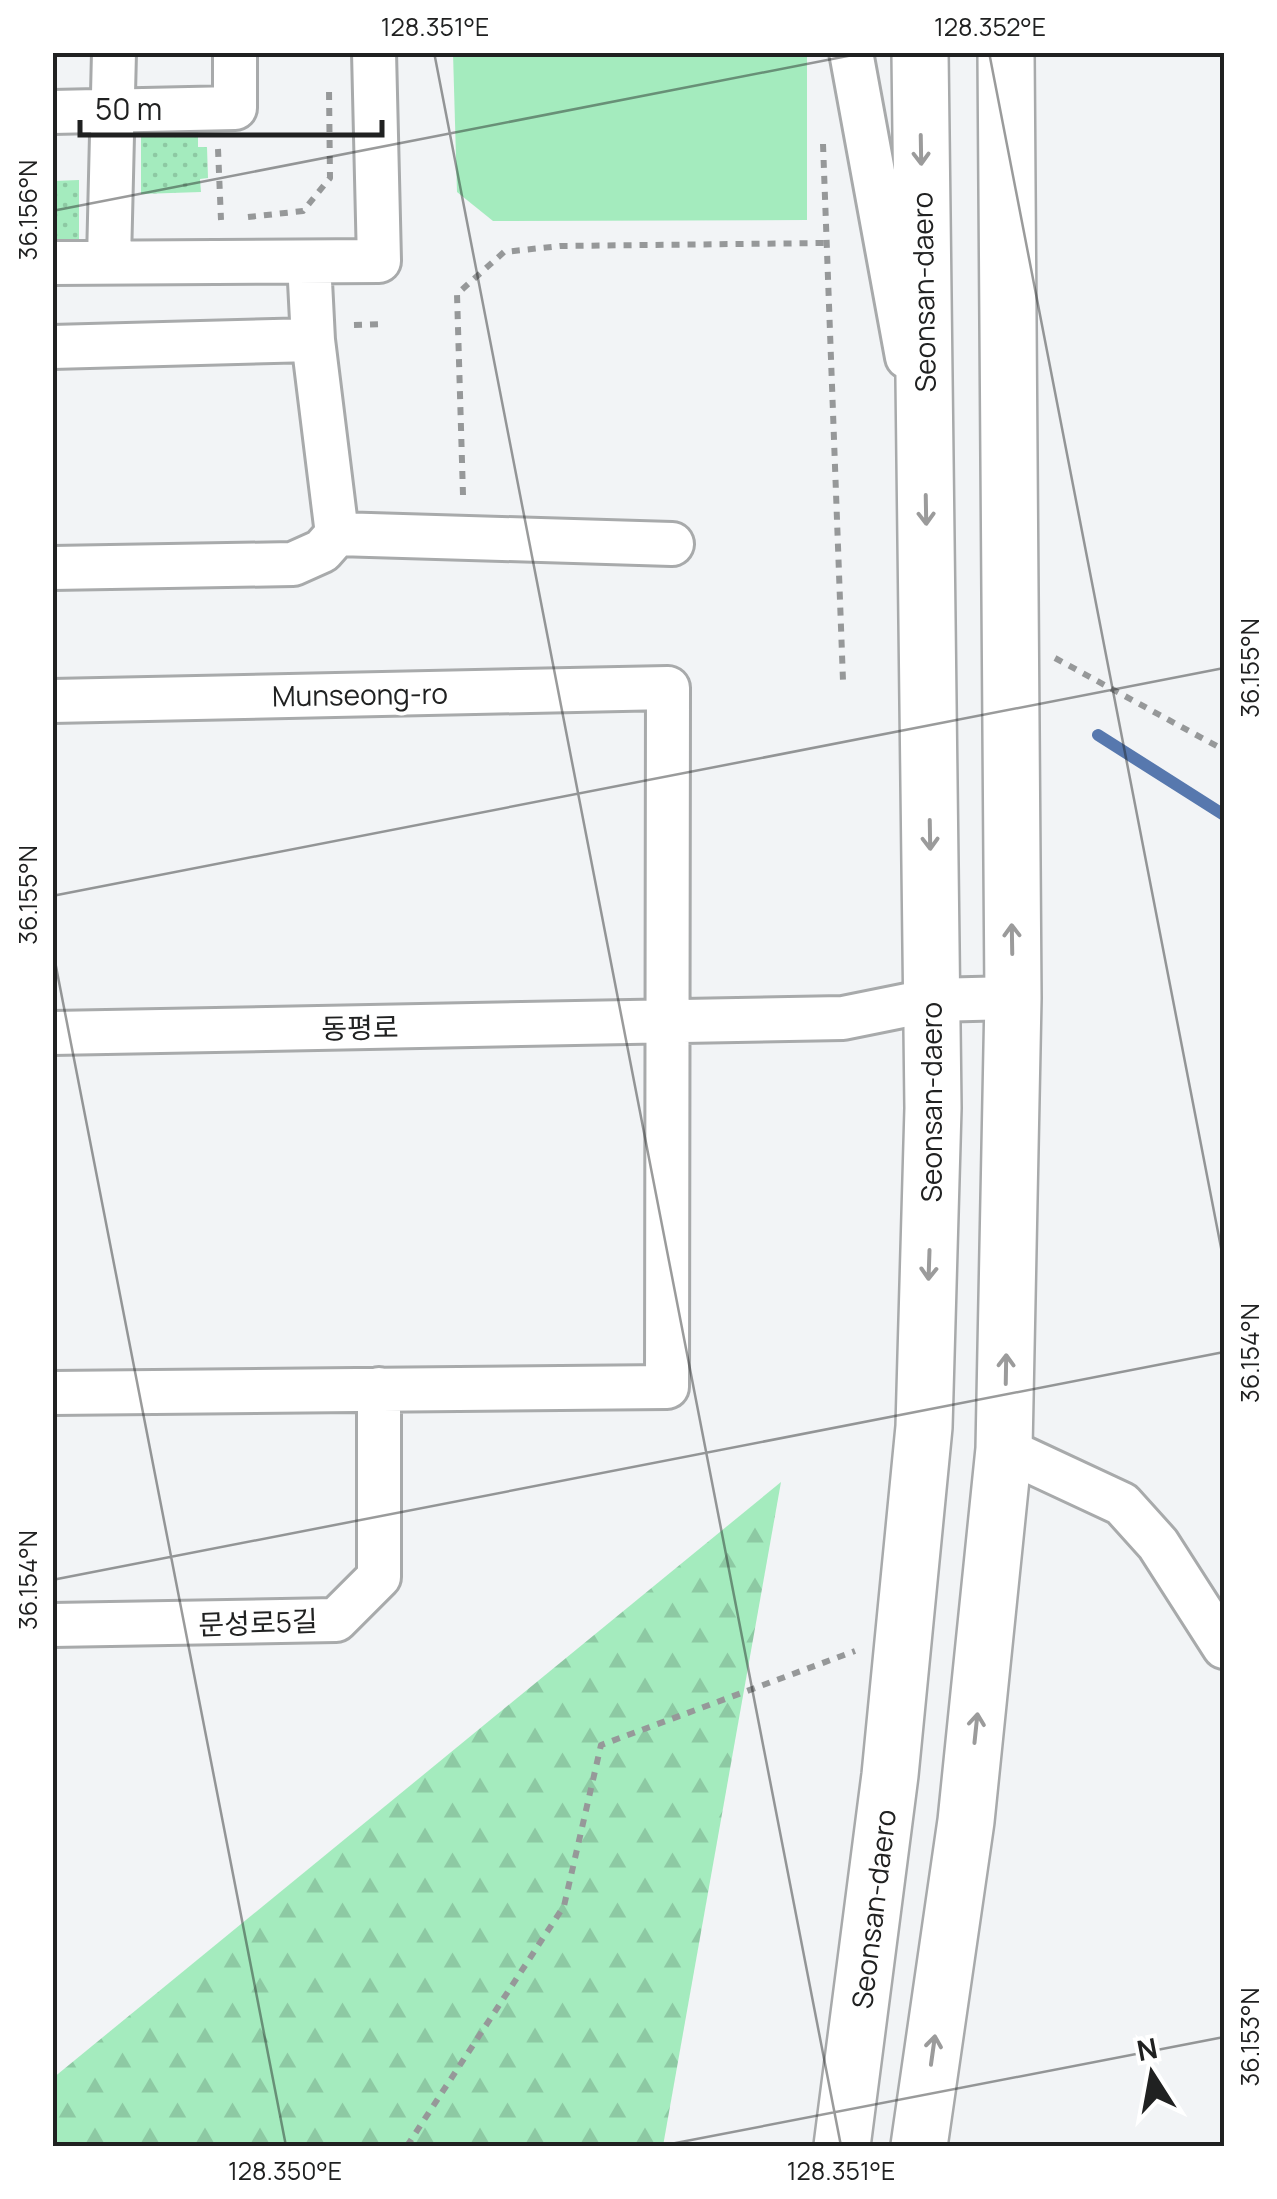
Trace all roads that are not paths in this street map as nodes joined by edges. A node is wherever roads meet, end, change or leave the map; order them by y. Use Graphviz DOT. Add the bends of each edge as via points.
graph roads {
  1 [pos="114,52"];
  2 [pos="235,52"];
  3 [pos="374,52"];
  4 [pos="851,52"];
  5 [pos="920,52"];
  6 [pos="1006,52"];
  7 [pos="113,108"];
  8 [pos="52,112"];
  9 [pos="109,260"];
  10 [pos="309,262"];
  11 [pos="52,263"];
  12 [pos="313,340"];
  13 [pos="52,347"];
  14 [pos="925,451"];
  15 [pos="336,534"];
  16 [pos="672,544"];
  17 [pos="52,568"];
  18 [pos="52,700"];
  19 [pos="1012,998"];
  20 [pos="932,1000"];
  21 [pos="667,1020"];
  22 [pos="52,1033"];
  23 [pos="378,1390"];
  24 [pos="52,1394"];
  25 [pos="1004,1448"];
  26 [pos="52,1625"];
  27 [pos="1224,1647"];
  28 [pos="842,2146"];
  29 [pos="919,2146"];
  1 -- 7 [label="street"];
  2 -- 7 [label="street" via="236,108"];
  3 -- 10 [label="street" via="378,261"];
  4 -- 14 [label="street"];
  5 -- 14 [label="main road, Seonsan-daero, one-way"];
  19 -- 6 [label="main road, one-way"];
  7 -- 8 [label="street"];
  7 -- 9 [label="street"];
  9 -- 10 [label="street"];
  9 -- 11 [label="street"];
  10 -- 12 [label="street"];
  12 -- 13 [label="street"];
  12 -- 15 [label="street"];
  14 -- 20 [label="main road, Seonsan-daero, one-way"];
  15 -- 16 [label="street"];
  15 -- 17 [label="street" via="322,551 293,564"];
  18 -- 21 [label="street, Munseong-ro" via="668,688"];
  19 -- 20 [label="street, 동평로"];
  25 -- 19 [label="main road, one-way"];
  20 -- 21 [label="street, 동평로" via="843,1018"];
  20 -- 28 [label="main road, Seonsan-daero, one-way" via="924,1427"];
  21 -- 22 [label="street, 동평로"];
  21 -- 23 [label="street" via="667,1387"];
  23 -- 24 [label="street"];
  23 -- 26 [label="street, 문성로5길" via="379,1577 336,1620"];
  25 -- 27 [label="street" via="1122,1504 1158,1544"];
  29 -- 25 [label="main road, one-way" via="966,1821"];
}
